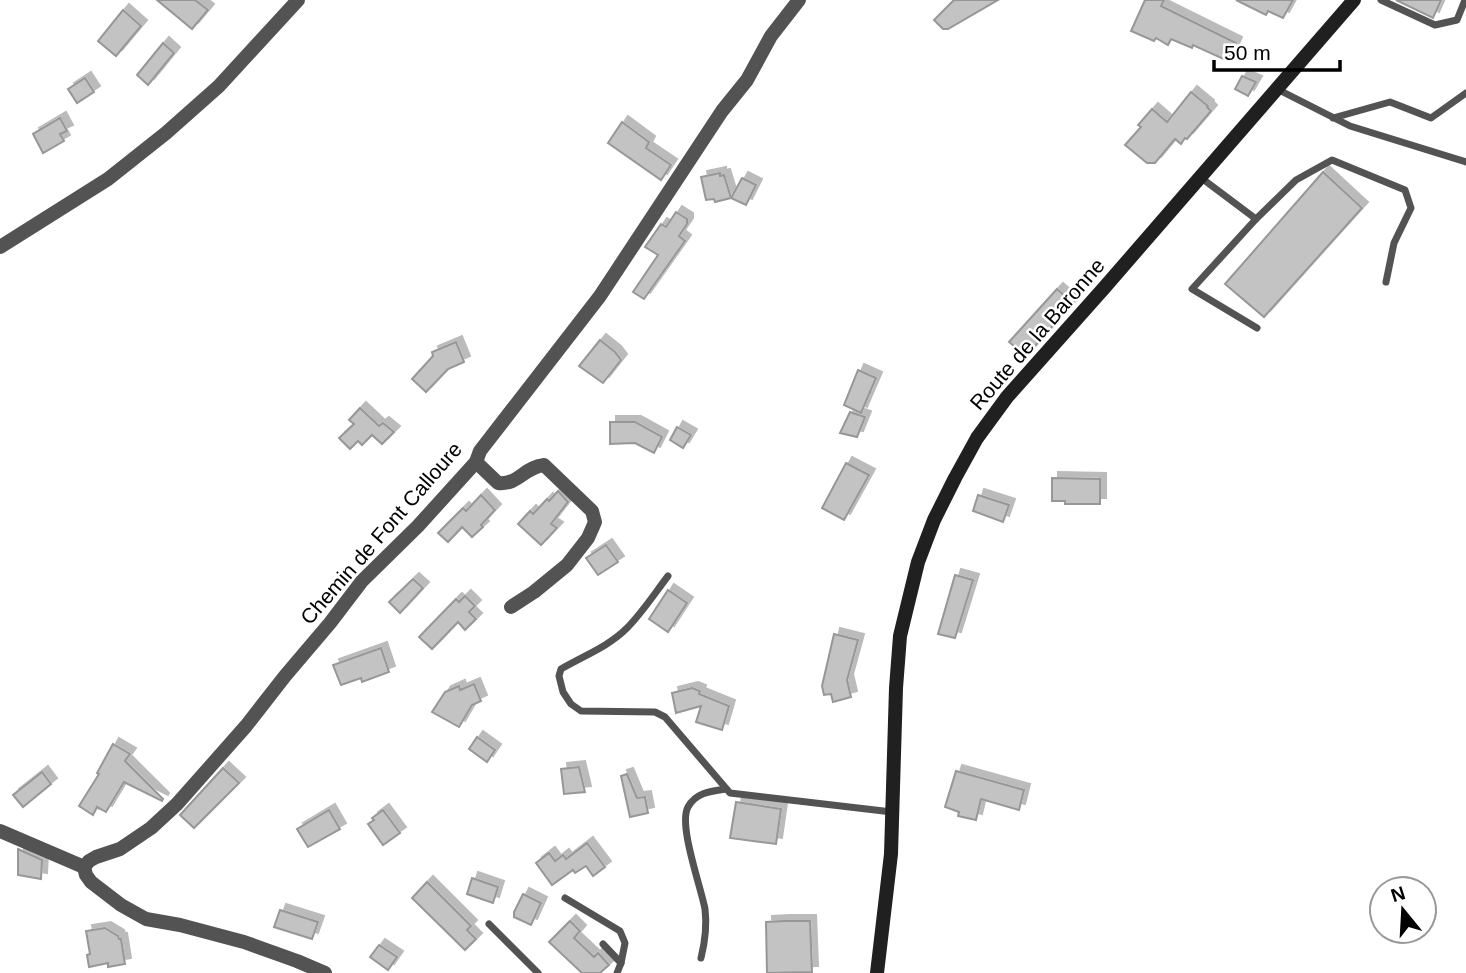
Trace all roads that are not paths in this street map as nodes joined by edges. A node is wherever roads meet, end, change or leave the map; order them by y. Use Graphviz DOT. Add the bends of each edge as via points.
graph roads {
  1 [pos="298,0"];
  2 [pos="799,0"];
  3 [pos="1354,0"];
  4 [pos="1381,0"];
  5 [pos="1465,0"];
  6 [pos="1277,89"];
  7 [pos="1466,93"];
  8 [pos="1333,118"];
  9 [pos="1466,162"];
  10 [pos="1200,177"];
  11 [pos="1256,219"];
  12 [pos="0,247"];
  13 [pos="1386,282"];
  14 [pos="1257,328"];
  15 [pos="476,462"];
  16 [pos="668,576"];
  17 [pos="511,607"];
  18 [pos="726,789"];
  19 [pos="892,812"];
  20 [pos="0,831"];
  21 [pos="84,867"];
  22 [pos="565,898"];
  23 [pos="489,924"];
  24 [pos="603,944"];
  25 [pos="701,958"];
  26 [pos="621,963"];
  27 [pos="325,973"];
  28 [pos="538,973"];
  29 [pos="617,973"];
  30 [pos="877,973"];
  1 -- 12 [label="street" via="219,86 166,133 108,179"];
  2 -- 15 [label="street, Chemin de Font Calloure" via="600,296"];
  3 -- 6 [label="main road, Route de la Baronne"];
  4 -- 5 [label="lane" via="1436,25 1457,20"];
  6 -- 8 [label="lane"];
  6 -- 10 [label="main road, Route de la Baronne"];
  7 -- 8 [label="lane" via="1431,118 1390,102"];
  8 -- 9 [label="lane"];
  10 -- 11 [label="lane"];
  10 -- 19 [label="main road, Route de la Baronne" via="1007,397 977,438 934,520 918,562 900,636"];
  11 -- 13 [label="lane" via="1296,180 1332,160 1405,190 1411,208 1394,243"];
  11 -- 14 [label="lane" via="1192,289"];
  15 -- 17 [label="street" via="498,483 509,484 544,465 592,511 595,522 567,565"];
  15 -- 21 [label="street, Chemin de Font Calloure" via="362,581 177,804 120,849 96,857"];
  16 -- 18 [label="lane" via="626,629 594,653 561,669 563,692 581,711 655,712 665,717"];
  18 -- 19 [label="lane"];
  18 -- 25 [label="lane" via="702,793 687,807 686,828 705,910"];
  19 -- 30 [label="main road, Route de la Baronne"];
  20 -- 21 [label="street"];
  21 -- 27 [label="street" via="91,882 146,919 244,942"];
  22 -- 26 [label="lane" via="620,931 625,943"];
  23 -- 28 [label="lane"];
  24 -- 26 [label="lane"];
  26 -- 29 [label="lane"];
}
